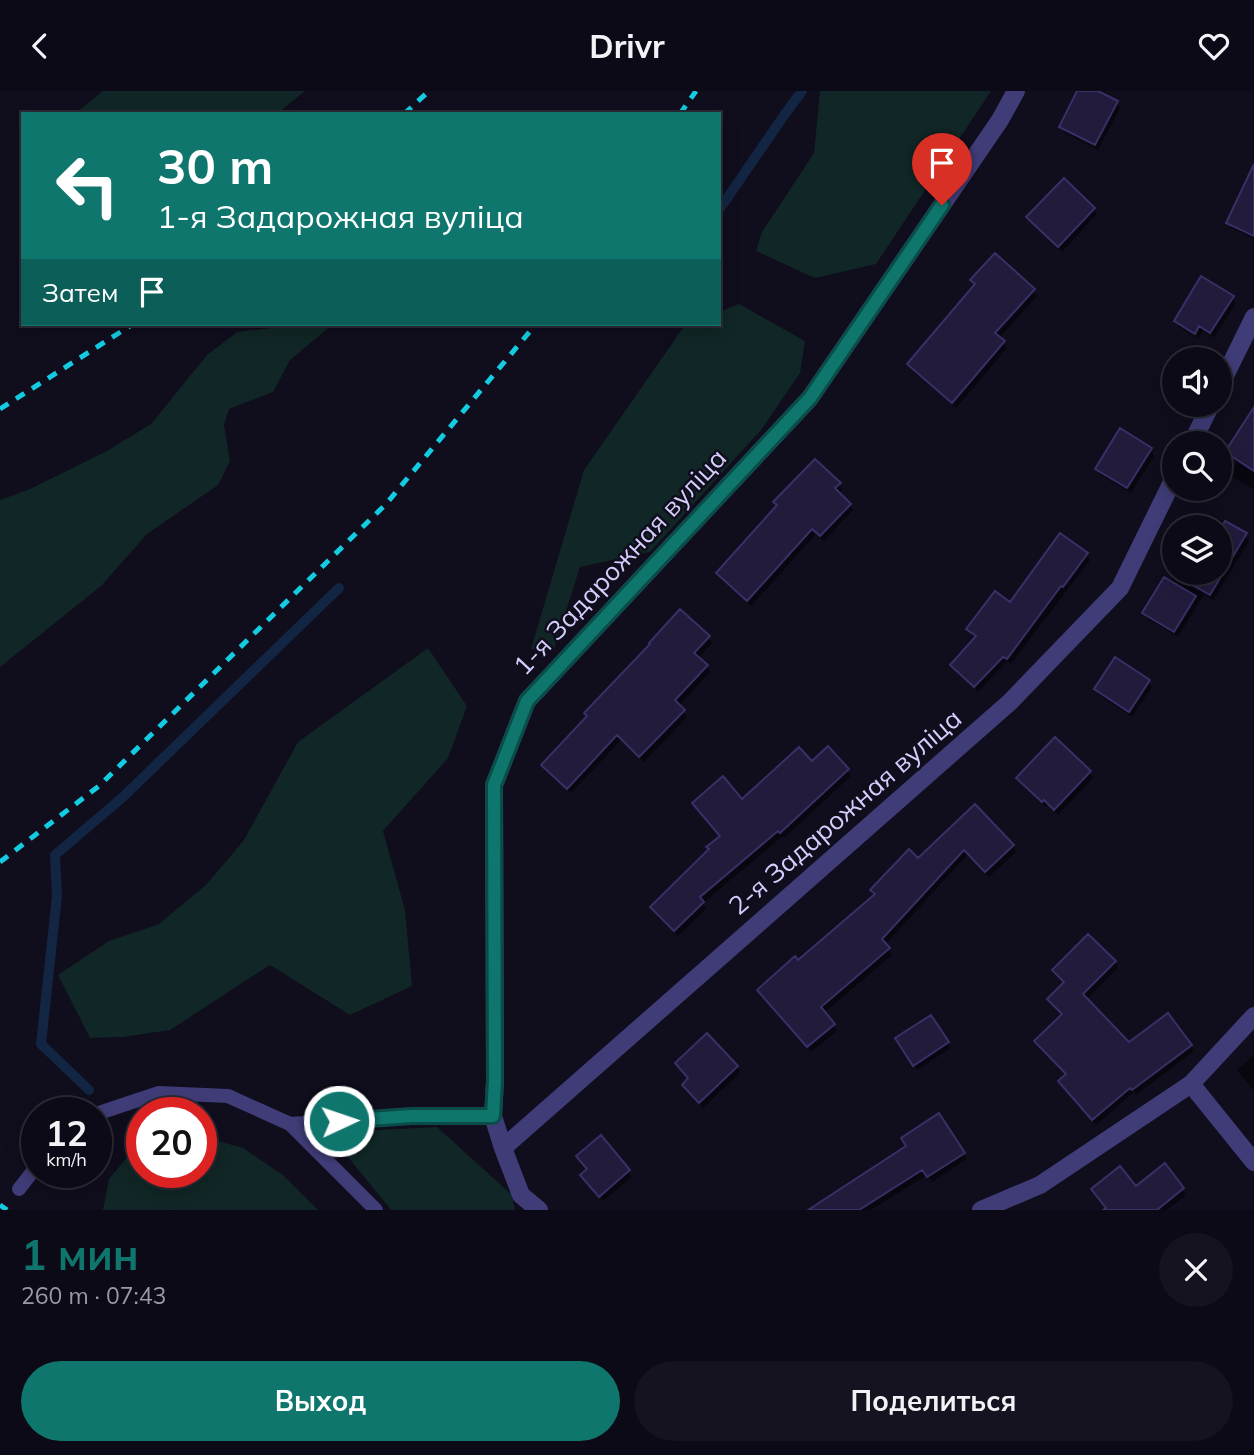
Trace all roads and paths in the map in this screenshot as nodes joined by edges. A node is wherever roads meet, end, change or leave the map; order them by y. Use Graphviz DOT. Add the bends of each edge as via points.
graph roads {
  1 [pos="1016,91"];
  2 [pos="1254,317"];
  3 [pos="1232,362"];
  4 [pos="1163,501"];
  5 [pos="1254,1016"];
  6 [pos="1191,1084"];
  7 [pos="112,1109"];
  8 [pos="493,1116"];
  9 [pos="290,1123"];
  10 [pos="503,1148"];
  11 [pos="1254,1162"];
  12 [pos="21,1186"];
  13 [pos="19,1189"];
  14 [pos="376,1210"];
  15 [pos="539,1210"];
  16 [pos="981,1210"];
  1 -- 8 [label="street, 1-я Задарожная вуліца" via="810,398 527,701 494,785"];
  2 -- 3 [label="street"];
  4 -- 10 [label="street, 2-я Задарожная вуліца" via="1120,588 1010,702"];
  5 -- 6 [label="street"];
  6 -- 11 [label="street"];
  6 -- 16 [label="street" via="1040,1185"];
  7 -- 9 [label="lane" via="159,1093 228,1096"];
  8 -- 9 [label="lane"];
  8 -- 10 [label="street, 1-я Задарожная вуліца"];
  9 -- 14 [label="lane"];
  10 -- 15 [label="street, 1-я Задарожная вуліца" via="521,1195"];
  12 -- 13 [label="lane"];
}
